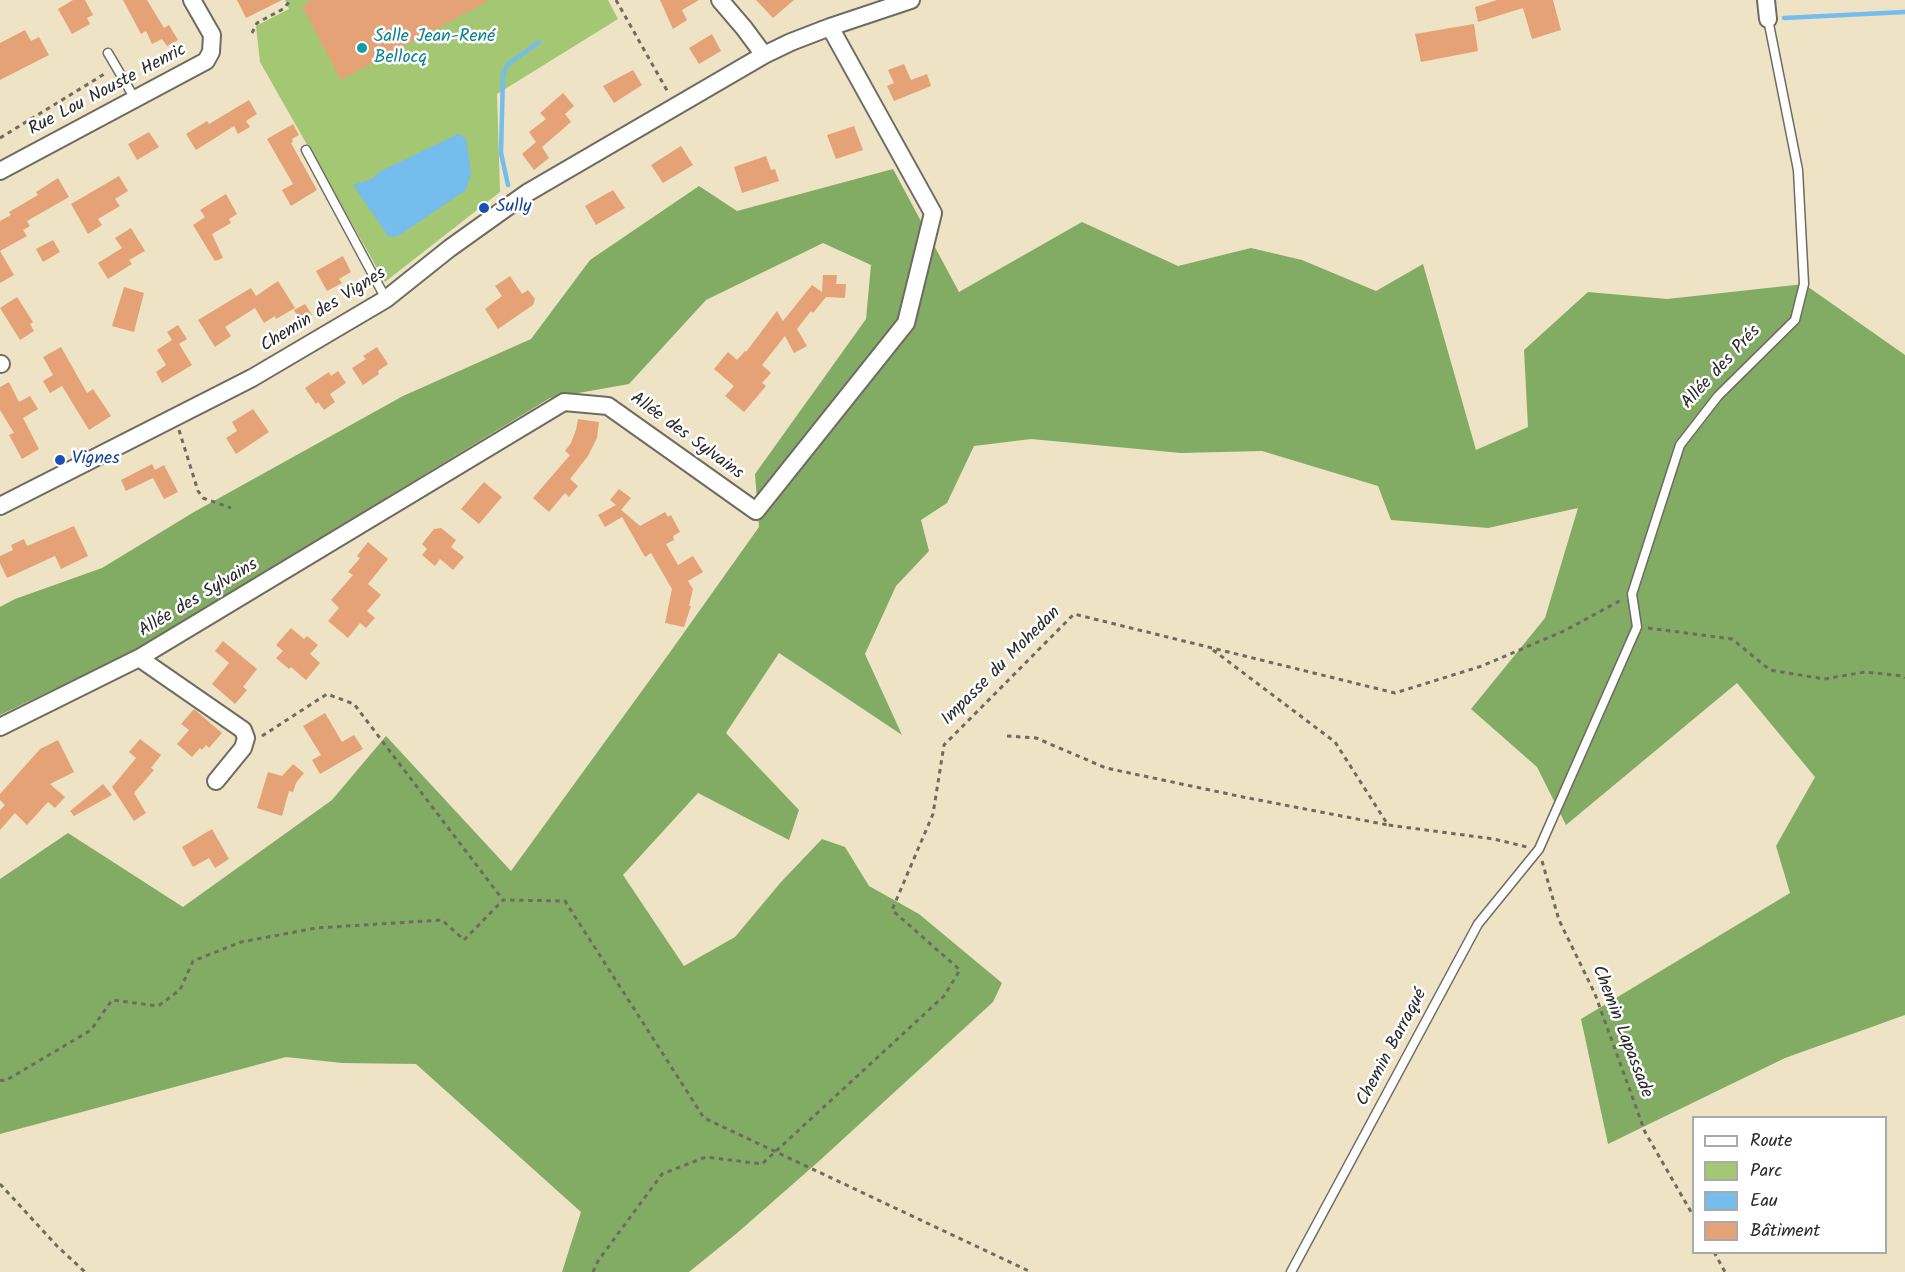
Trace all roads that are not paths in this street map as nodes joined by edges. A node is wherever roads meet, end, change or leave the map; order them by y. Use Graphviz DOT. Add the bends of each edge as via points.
graph roads {
  1 [pos="192,0"];
  2 [pos="720,0"];
  3 [pos="911,0"];
  4 [pos="1766,0"];
  5 [pos="1768,19"];
  6 [pos="830,27"];
  7 [pos="108,53"];
  8 [pos="764,55"];
  9 [pos="136,100"];
  10 [pos="306,150"];
  11 [pos="0,171"];
  12 [pos="386,299"];
  13 [pos="0,506"];
  14 [pos="139,658"];
  15 [pos="0,727"];
  16 [pos="216,781"];
  17 [pos="1539,849"];
  18 [pos="1291,1272"];
  1 -- 9 [label="street, Rue Lou Nouste Henric" via="212,35 206,61"];
  2 -- 8 [label="street"];
  3 -- 6 [label="street, Chemin des Vignes"];
  4 -- 5 [label="street, Allée des Prés"];
  5 -- 17 [label="lane, Allée des Prés" via="1798,170 1804,284 1795,320 1718,396 1680,446 1632,594 1637,627"];
  6 -- 8 [label="street, Chemin des Vignes"];
  6 -- 14 [label="street, Allée des Sylvains" via="933,213 906,323 756,511 608,406 564,402"];
  7 -- 9 [label="lane"];
  8 -- 12 [label="street, Chemin des Vignes" via="527,193"];
  9 -- 11 [label="street, Rue Lou Nouste Henric"];
  10 -- 12 [label="lane"];
  12 -- 13 [label="street, Chemin des Vignes" via="252,378"];
  14 -- 15 [label="street"];
  14 -- 16 [label="street, Allée des Sylvains" via="243,730 243,747"];
  17 -- 18 [label="lane, Chemin Barraqué" via="1478,924"];
}
